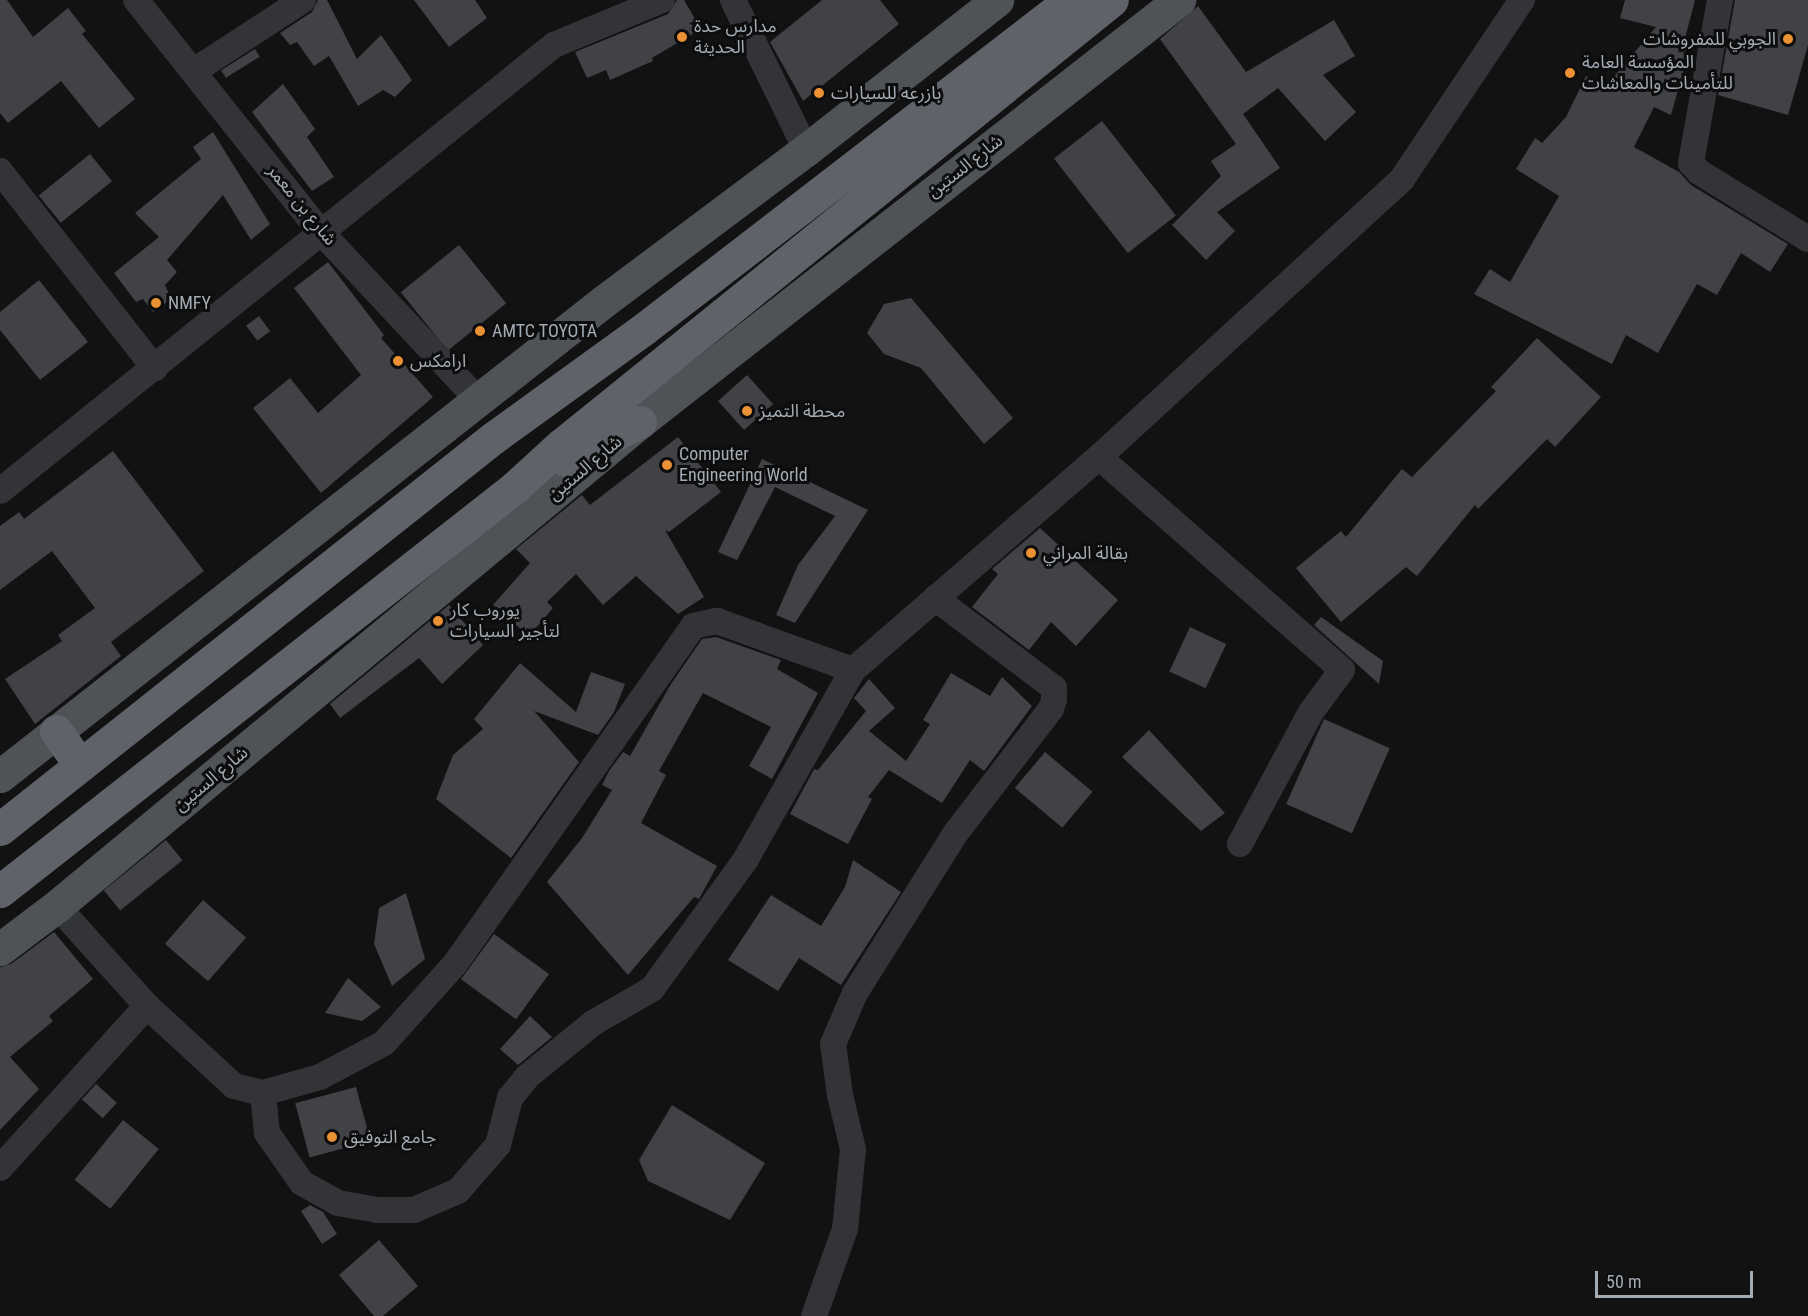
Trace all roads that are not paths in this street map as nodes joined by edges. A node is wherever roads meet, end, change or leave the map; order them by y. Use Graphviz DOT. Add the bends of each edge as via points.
graph roads {
  1 [pos="136,0"];
  2 [pos="303,0"];
  3 [pos="662,0"];
  4 [pos="733,0"];
  5 [pos="997,0"];
  6 [pos="1070,0"];
  7 [pos="1112,0"];
  8 [pos="1522,0"];
  9 [pos="1720,0"];
  10 [pos="1168,4"];
  11 [pos="194,71"];
  12 [pos="806,150"];
  13 [pos="0,171"];
  14 [pos="320,231"];
  15 [pos="1808,239"];
  16 [pos="155,369"];
  17 [pos="479,401"];
  18 [pos="640,422"];
  19 [pos="1099,457"];
  20 [pos="513,488"];
  21 [pos="0,491"];
  22 [pos="935,598"];
  23 [pos="852,670"];
  24 [pos="56,731"];
  25 [pos="80,765"];
  26 [pos="0,776"];
  27 [pos="0,829"];
  28 [pos="1240,844"];
  29 [pos="0,891"];
  30 [pos="57,906"];
  31 [pos="0,949"];
  32 [pos="147,1006"];
  33 [pos="263,1093"];
  34 [pos="0,1168"];
  35 [pos="814,1316"];
  1 -- 11 [label="street, شارع بن معمر"];
  2 -- 11 [label="street"];
  3 -- 14 [label="street" via="554,45"];
  4 -- 12 [label="street"];
  5 -- 12 [label="main road"];
  6 -- 25 [label="highway" via="645,328 493,438"];
  7 -- 20 [label="highway, شارع الستين" via="561,445"];
  8 -- 19 [label="street" via="1402,179"];
  9 -- 15 [label="street" via="1691,163 1699,172"];
  10 -- 18 [label="main road, شارع الستين"];
  11 -- 14 [label="street, شارع بن معمر"];
  12 -- 17 [label="main road" via="604,301"];
  13 -- 16 [label="street"];
  14 -- 16 [label="street"];
  14 -- 17 [label="street, شارع بن معمر"];
  16 -- 21 [label="street"];
  17 -- 24 [label="main road"];
  18 -- 20 [label="highway"];
  18 -- 30 [label="main road, شارع الستين"];
  19 -- 22 [label="street"];
  19 -- 28 [label="street" via="1342,670 1311,712"];
  20 -- 29 [label="highway, شارع الستين"];
  22 -- 23 [label="street"];
  22 -- 35 [label="street" via="1054,688 1054,699 1051,709 955,834 855,993 833,1044 853,1149 845,1229"];
  23 -- 33 [label="street" via="717,621 693,626 455,964 384,1043 320,1077"];
  23 -- 33 [label="street" via="746,859 652,988 594,1023 528,1076 510,1098 498,1145 458,1191 414,1210 377,1210 338,1203 302,1183 267,1133"];
  24 -- 25 [label="highway"];
  24 -- 26 [label="main road"];
  25 -- 27 [label="highway"];
  30 -- 31 [label="main road, شارع الستين"];
  30 -- 32 [label="street"];
  32 -- 33 [label="street" via="234,1086"];
  32 -- 34 [label="street"];
}
